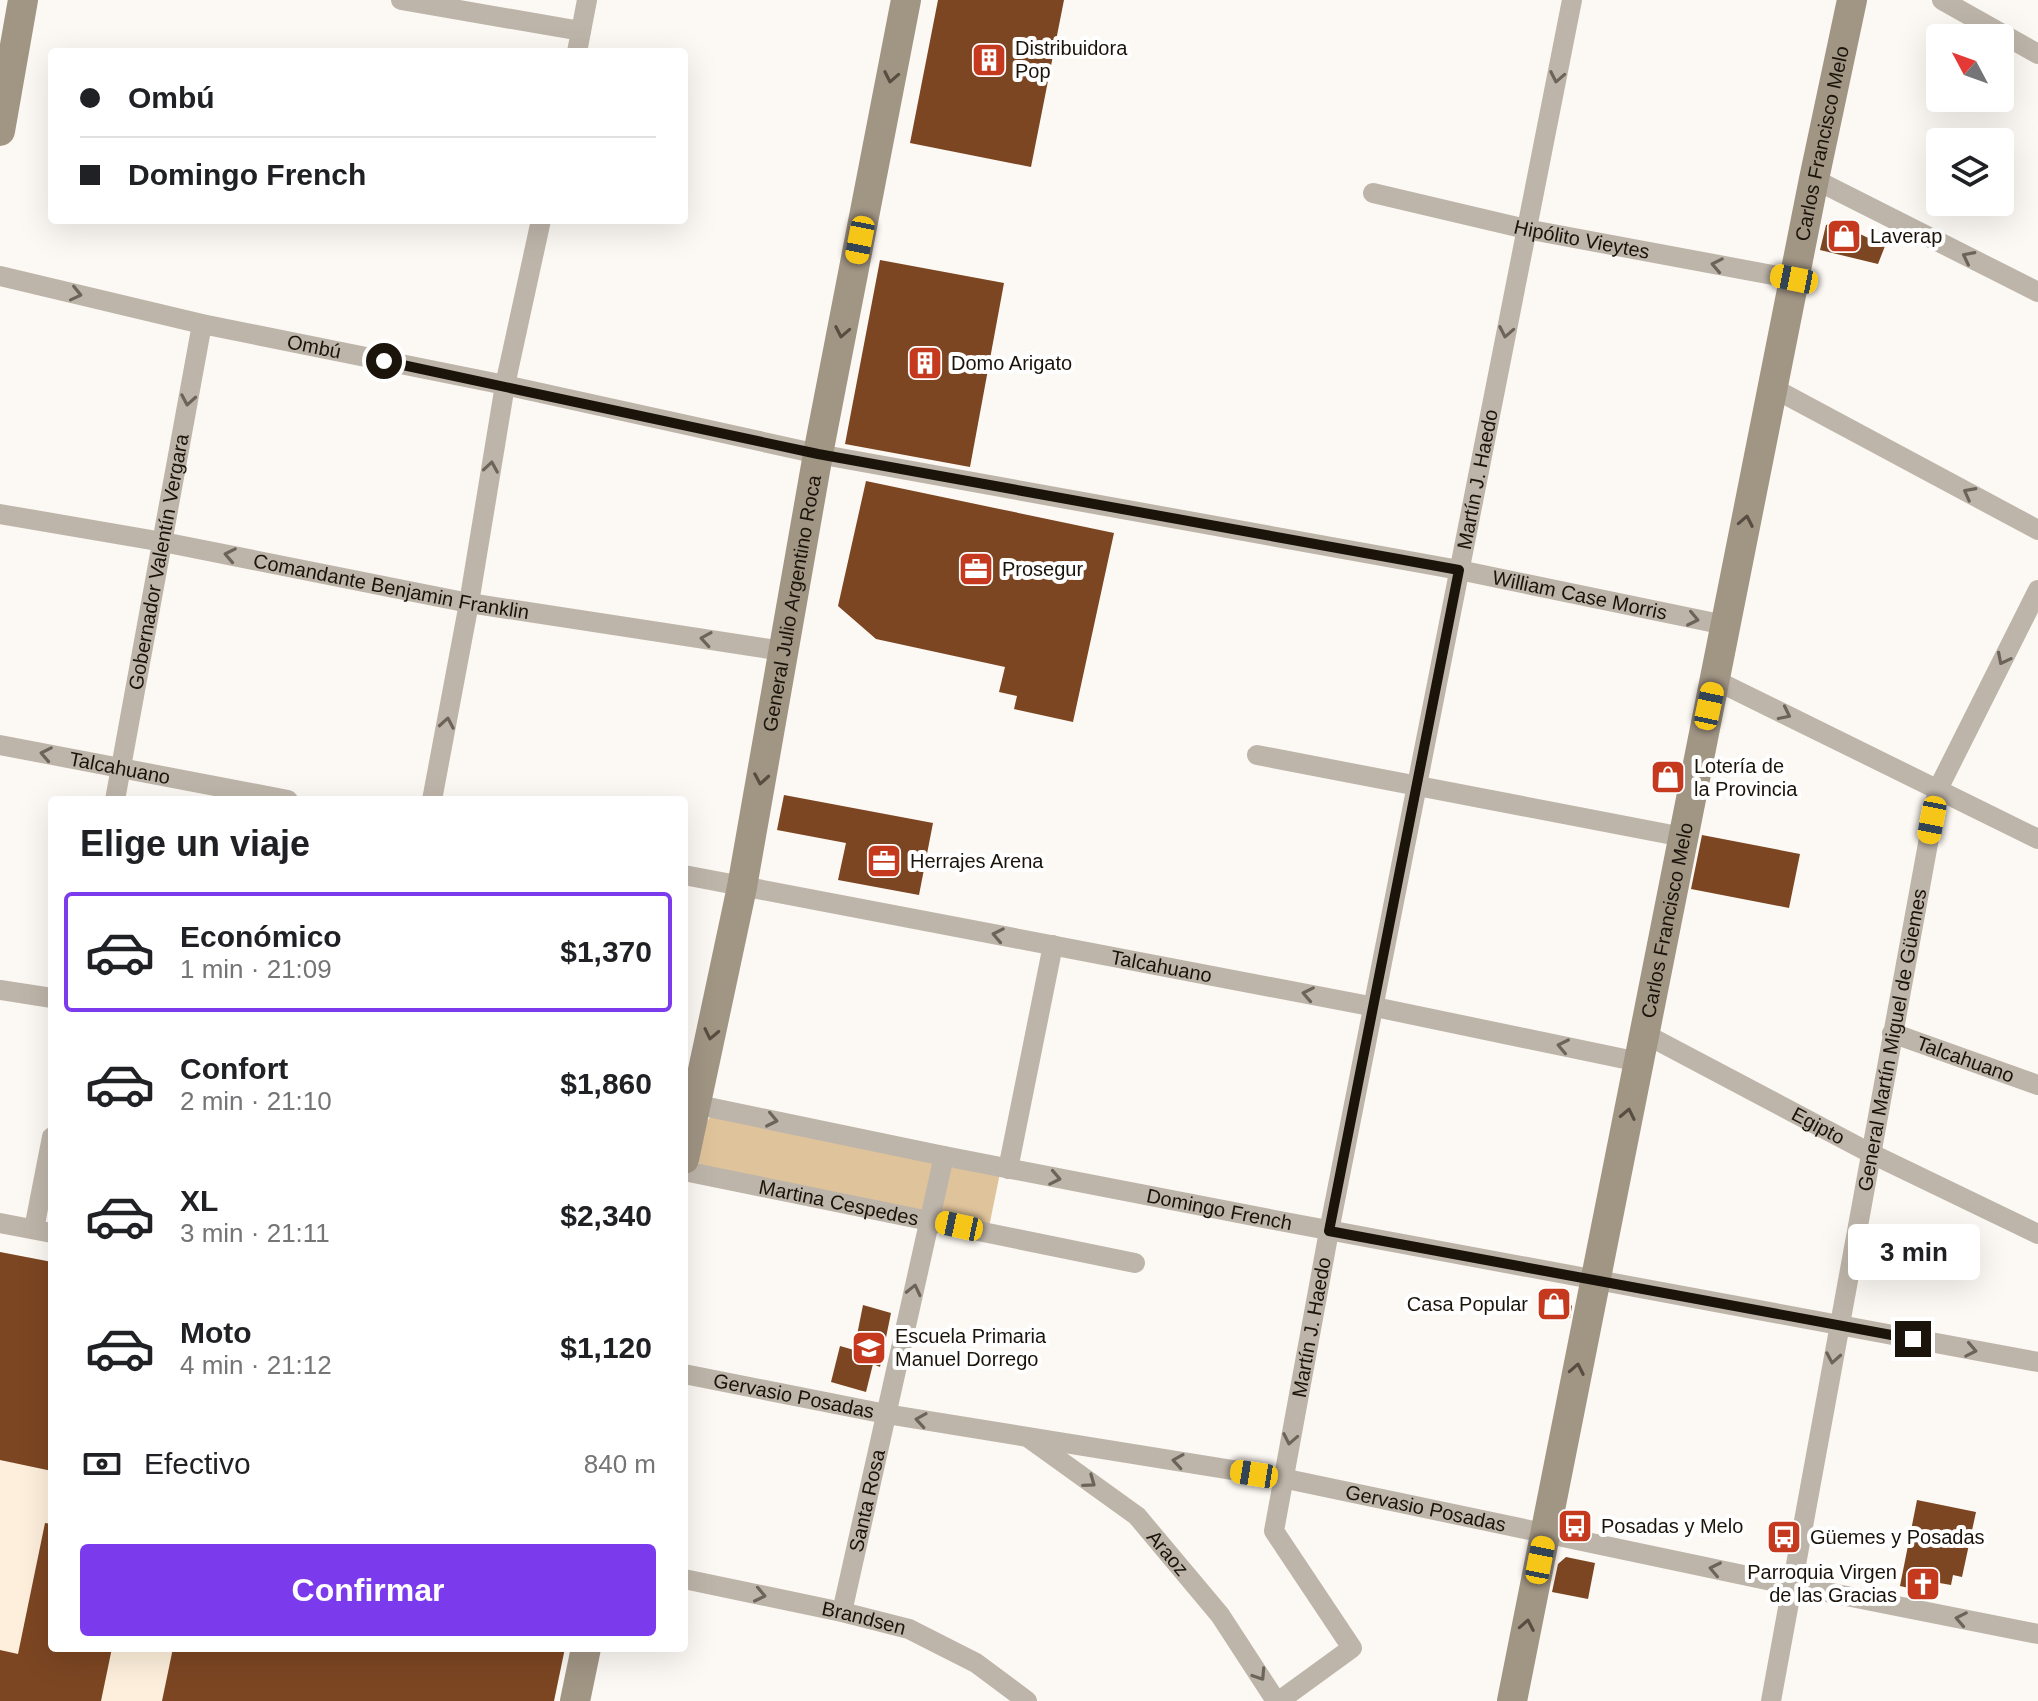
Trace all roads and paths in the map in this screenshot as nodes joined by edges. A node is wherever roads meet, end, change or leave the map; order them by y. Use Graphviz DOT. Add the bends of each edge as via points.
graph roads {
  1 [pos="23,0"];
  2 [pos="401,0"];
  3 [pos="587,0"];
  4 [pos="906,0"];
  5 [pos="1572,0"];
  6 [pos="1852,0"];
  7 [pos="1942,0"];
  8 [pos="581,31"];
  9 [pos="578,48"];
  10 [pos="2038,54"];
  11 [pos="0,131"];
  12 [pos="1814,179"];
  13 [pos="1373,193"];
  14 [pos="540,224"];
  15 [pos="1526,229"];
  16 [pos="0,276"];
  17 [pos="1794,279"];
  18 [pos="2038,292"];
  19 [pos="202,324"];
  20 [pos="505,385"];
  21 [pos="1773,388"];
  22 [pos="818,454"];
  23 [pos="0,514"];
  24 [pos="2038,530"];
  25 [pos="163,542"];
  26 [pos="1459,570"];
  27 [pos="2038,590"];
  28 [pos="469,603"];
  29 [pos="1725,625"];
  30 [pos="783,651"];
  31 [pos="1715,680"];
  32 [pos="0,745"];
  33 [pos="1257,755"];
  34 [pos="121,768"];
  35 [pos="1418,786"];
  36 [pos="1938,789"];
  37 [pos="116,796"];
  38 [pos="267,796"];
  39 [pos="433,796"];
  40 [pos="1683,837"];
  41 [pos="2038,839"];
  42 [pos="688,876"];
  43 [pos="742,887"];
  44 [pos="1053,945"];
  45 [pos="0,990"];
  46 [pos="48,997"];
  47 [pos="1375,1007"];
  48 [pos="1892,1033"];
  49 [pos="1642,1048"];
  50 [pos="2038,1085"];
  51 [pos="690,1103"];
  52 [pos="1870,1153"];
  53 [pos="944,1156"];
  54 [pos="1008,1169"];
  55 [pos="688,1172"];
  56 [pos="48,1179"];
  57 [pos="930,1220"];
  58 [pos="0,1223"];
  59 [pos="43,1231"];
  60 [pos="1329,1231"];
  61 [pos="2038,1234"];
  62 [pos="1135,1263"];
  63 [pos="1595,1281"];
  64 [pos="1839,1324"];
  65 [pos="2038,1362"];
  66 [pos="688,1375"];
  67 [pos="886,1414"];
  68 [pos="1026,1436"];
  69 [pos="1282,1478"];
  70 [pos="1545,1532"];
  71 [pos="688,1580"];
  72 [pos="1791,1585"];
  73 [pos="842,1612"];
  74 [pos="2038,1634"];
  75 [pos="585,1652"];
  76 [pos="575,1701"];
  77 [pos="1027,1701"];
  78 [pos="1278,1701"];
  79 [pos="1512,1701"];
  80 [pos="1771,1701"];
  1 -- 11 [label="street"];
  2 -- 8 [label="street"];
  3 -- 8 [label="street"];
  4 -- 22 [label="street, General Julio Argentino Roca, one-way"];
  5 -- 15 [label="street, Martín J. Haedo, one-way"];
  6 -- 12 [label="street, Carlos Francisco Melo"];
  7 -- 10 [label="street"];
  8 -- 9 [label="street"];
  12 -- 17 [label="street, Carlos Francisco Melo"];
  18 -- 12 [label="street, one-way"];
  13 -- 15 [label="street, Hipólito Vieytes"];
  14 -- 20 [label="street"];
  17 -- 15 [label="street, Hipólito Vieytes, one-way"];
  15 -- 26 [label="street, Martín J. Haedo, one-way"];
  16 -- 19 [label="street, Ombú, one-way"];
  17 -- 21 [label="street, Carlos Francisco Melo"];
  19 -- 20 [label="street, Ombú"];
  19 -- 25 [label="street, Gobernador Valentín Vergara, one-way"];
  20 -- 22 [label="street, Ombú"];
  28 -- 20 [label="street, one-way"];
  24 -- 21 [label="street, one-way"];
  29 -- 21 [label="street, Carlos Francisco Melo, one-way"];
  22 -- 26 [label="street, William Case Morris"];
  22 -- 30 [label="street, General Julio Argentino Roca"];
  23 -- 25 [label="street, Comandante Benjamin Franklin"];
  28 -- 25 [label="street, Comandante Benjamin Franklin, one-way"];
  25 -- 34 [label="street, Gobernador Valentín Vergara"];
  26 -- 29 [label="street, William Case Morris, one-way"];
  26 -- 35 [label="street, Martín J. Haedo"];
  27 -- 36 [label="street, General Martín Miguel de Güemes, one-way"];
  30 -- 28 [label="street, Comandante Benjamin Franklin, one-way"];
  39 -- 28 [label="street, one-way"];
  29 -- 31 [label="street, Carlos Francisco Melo"];
  30 -- 43 [label="street, General Julio Argentino Roca, one-way"];
  31 -- 36 [label="street, one-way"];
  31 -- 40 [label="street, Carlos Francisco Melo"];
  34 -- 32 [label="street, Talcahuano, one-way"];
  33 -- 35 [label="street"];
  34 -- 37 [label="street, Gobernador Valentín Vergara"];
  34 -- 38 [label="street, Talcahuano"];
  35 -- 40 [label="street"];
  35 -- 47 [label="street, Martín J. Haedo"];
  36 -- 41 [label="street"];
  36 -- 48 [label="street, General Martín Miguel de Güemes"];
  40 -- 49 [label="street, Carlos Francisco Melo"];
  42 -- 43 [label="street, Talcahuano"];
  44 -- 43 [label="street, Talcahuano, one-way"];
  43 -- 51 [label="street, General Julio Argentino Roca, one-way"];
  47 -- 44 [label="street, Talcahuano, one-way"];
  44 -- 54 [label="street"];
  45 -- 46 [label="street"];
  49 -- 47 [label="street, Talcahuano, one-way"];
  47 -- 60 [label="street, Martín J. Haedo"];
  48 -- 50 [label="street, Talcahuano"];
  48 -- 52 [label="street, General Martín Miguel de Güemes"];
  49 -- 52 [label="street, Egipto"];
  63 -- 49 [label="street, Carlos Francisco Melo, one-way"];
  51 -- 53 [label="street, Domingo French, one-way"];
  52 -- 61 [label="street, Egipto"];
  52 -- 64 [label="street, General Martín Miguel de Güemes"];
  53 -- 54 [label="street, Domingo French"];
  53 -- 57 [label="street, Santa Rosa"];
  54 -- 60 [label="street, Domingo French, one-way"];
  55 -- 57 [label="street, Martina Cespedes"];
  56 -- 59 [label="street"];
  57 -- 62 [label="street, Martina Cespedes"];
  67 -- 57 [label="street, Santa Rosa, one-way"];
  58 -- 59 [label="street"];
  60 -- 63 [label="street, Domingo French"];
  60 -- 69 [label="street, Martín J. Haedo, one-way"];
  63 -- 64 [label="street, Domingo French"];
  70 -- 63 [label="street, Carlos Francisco Melo, one-way"];
  64 -- 65 [label="street, Domingo French, one-way"];
  64 -- 72 [label="street, General Martín Miguel de Güemes, one-way"];
  66 -- 67 [label="street, Gervasio Posadas"];
  68 -- 67 [label="street, Gervasio Posadas, one-way"];
  67 -- 73 [label="street, Santa Rosa"];
  69 -- 68 [label="street, Gervasio Posadas, one-way"];
  68 -- 78 [label="street, Araoz, one-way" via="1137,1516 1220,1615"];
  69 -- 70 [label="street, Gervasio Posadas"];
  69 -- 78 [label="street" via="1274,1531 1352,1648"];
  72 -- 70 [label="street, Gervasio Posadas, one-way"];
  79 -- 70 [label="street, Carlos Francisco Melo, one-way"];
  71 -- 73 [label="street, Brandsen, one-way"];
  74 -- 72 [label="street, Gervasio Posadas, one-way"];
  72 -- 80 [label="street, General Martín Miguel de Güemes"];
  73 -- 77 [label="street, Brandsen" via="909,1629 976,1663"];
  75 -- 76 [label="street"];
}
